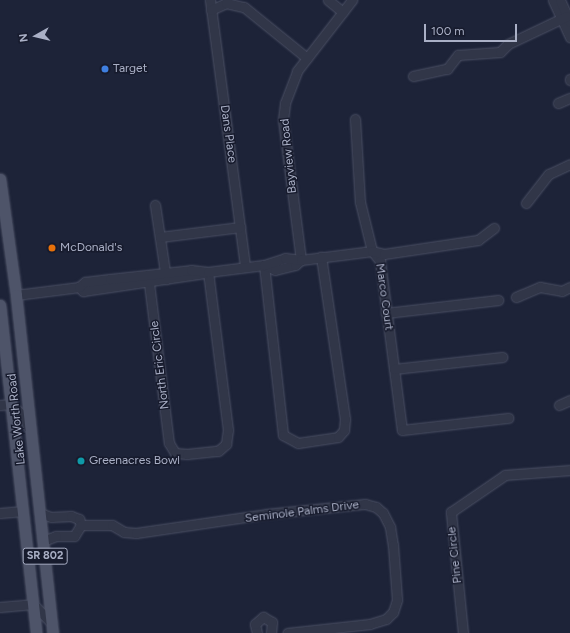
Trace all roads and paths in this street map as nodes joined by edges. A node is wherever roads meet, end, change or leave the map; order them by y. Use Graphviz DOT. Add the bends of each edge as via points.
graph roads {
  1 [pos="210,0"];
  2 [pos="328,0"];
  3 [pos="352,0"];
  4 [pos="553,0"];
  5 [pos="560,0"];
  6 [pos="211,10"];
  7 [pos="342,12"];
  8 [pos="566,19"];
  9 [pos="570,37"];
  10 [pos="307,58"];
  11 [pos="413,76"];
  12 [pos="570,98"];
  13 [pos="558,103"];
  14 [pos="355,119"];
  15 [pos="570,164"];
  16 [pos="0,178"];
  17 [pos="526,203"];
  18 [pos="155,205"];
  19 [pos="2,208"];
  20 [pos="240,227"];
  21 [pos="494,228"];
  22 [pos="160,237"];
  23 [pos="372,251"];
  24 [pos="321,257"];
  25 [pos="301,260"];
  26 [pos="264,265"];
  27 [pos="246,267"];
  28 [pos="208,272"];
  29 [pos="166,278"];
  30 [pos="149,279"];
  31 [pos="570,287"];
  32 [pos="16,295"];
  33 [pos="516,297"];
  34 [pos="498,300"];
  35 [pos="0,305"];
  36 [pos="386,313"];
  37 [pos="502,357"];
  38 [pos="394,369"];
  39 [pos="570,400"];
  40 [pos="5,404"];
  41 [pos="559,405"];
  42 [pos="508,418"];
  43 [pos="32,434"];
  44 [pos="570,470"];
  45 [pos="23,511"];
  46 [pos="0,513"];
  47 [pos="40,513"];
  48 [pos="81,525"];
  49 [pos="43,541"];
  50 [pos="49,597"];
  51 [pos="33,604"];
  52 [pos="0,607"];
  53 [pos="53,629"];
  54 [pos="36,633"];
  55 [pos="257,633"];
  56 [pos="271,633"];
  57 [pos="275,633"];
  58 [pos="287,633"];
  59 [pos="463,633"];
  1 -- 6 [label="street, Dans Place"];
  2 -- 7 [label="street"];
  3 -- 7 [label="street, Bayview Road"];
  4 -- 8 [label="street"];
  5 -- 8 [label="street"];
  6 -- 10 [label="street" via="226,3 244,7"];
  6 -- 20 [label="street, Dans Place"];
  7 -- 10 [label="street, Bayview Road"];
  8 -- 9 [label="street"];
  8 -- 11 [label="street" via="508,44 500,52 458,55 446,69"];
  10 -- 25 [label="street, Bayview Road" via="293,79 283,116"];
  12 -- 13 [label="street"];
  14 -- 23 [label="street, Marco Court" via="360,202"];
  15 -- 17 [label="street" via="549,174"];
  16 -- 19 [label="main road, Lake Worth Road / SR 802"];
  18 -- 22 [label="street"];
  19 -- 32 [label="main road, Lake Worth Road / SR 802"];
  20 -- 22 [label="street"];
  20 -- 27 [label="street, Dans Place"];
  21 -- 23 [label="street" via="478,240 384,254"];
  22 -- 29 [label="street"];
  23 -- 24 [label="street"];
  23 -- 36 [label="street, Marco Court" via="380,261"];
  24 -- 25 [label="street"];
  24 -- 26 [label="street" via="345,419 344,430 338,437 298,443 284,435"];
  25 -- 26 [label="street" via="295,265 275,270"];
  26 -- 27 [label="street"];
  27 -- 28 [label="street"];
  28 -- 29 [label="street" via="191,270"];
  28 -- 30 [label="street, North Eric Circle" via="228,430 226,444 218,451 175,453 169,443"];
  29 -- 30 [label="street"];
  30 -- 32 [label="street" via="85,282 78,287"];
  31 -- 33 [label="street" via="562,291 540,287"];
  32 -- 43 [label="main road, Lake Worth Road / SR 802"];
  34 -- 36 [label="street"];
  35 -- 40 [label="main road, Lake Worth Road / SR 802"];
  36 -- 38 [label="street, Marco Court"];
  37 -- 38 [label="street"];
  38 -- 42 [label="street, Marco Court" via="402,430"];
  39 -- 41 [label="street"];
  40 -- 43 [label="street" via="24,417"];
  40 -- 45 [label="main road, Lake Worth Road / SR 802"];
  43 -- 47 [label="main road, Lake Worth Road / SR 802"];
  44 -- 59 [label="street, Pine Circle" via="505,475 451,512"];
  45 -- 46 [label="street"];
  45 -- 50 [label="main road" via="32,527 38,591"];
  45 -- 51 [label="main road, Lake Worth Road / SR 802"];
  47 -- 48 [label="street, Seminole Palms Drive" via="51,517 72,516 78,519"];
  47 -- 49 [label="main road, Lake Worth Road / SR 802"];
  48 -- 49 [label="street" via="74,536 56,536"];
  48 -- 58 [label="street, Seminole Palms Drive" via="112,525 124,532 136,533 266,514 366,504 376,507 383,513 393,545 397,600 393,612 386,619 370,624"];
  49 -- 50 [label="main road, Lake Worth Road / SR 802"];
  50 -- 53 [label="main road, Lake Worth Road / SR 802"];
  51 -- 52 [label="street"];
  51 -- 53 [label="street"];
  51 -- 54 [label="main road, Lake Worth Road / SR 802"];
  55 -- 56 [label="street" via="255,624 263,617 272,622"];
  56 -- 57 [label="street"];
}
